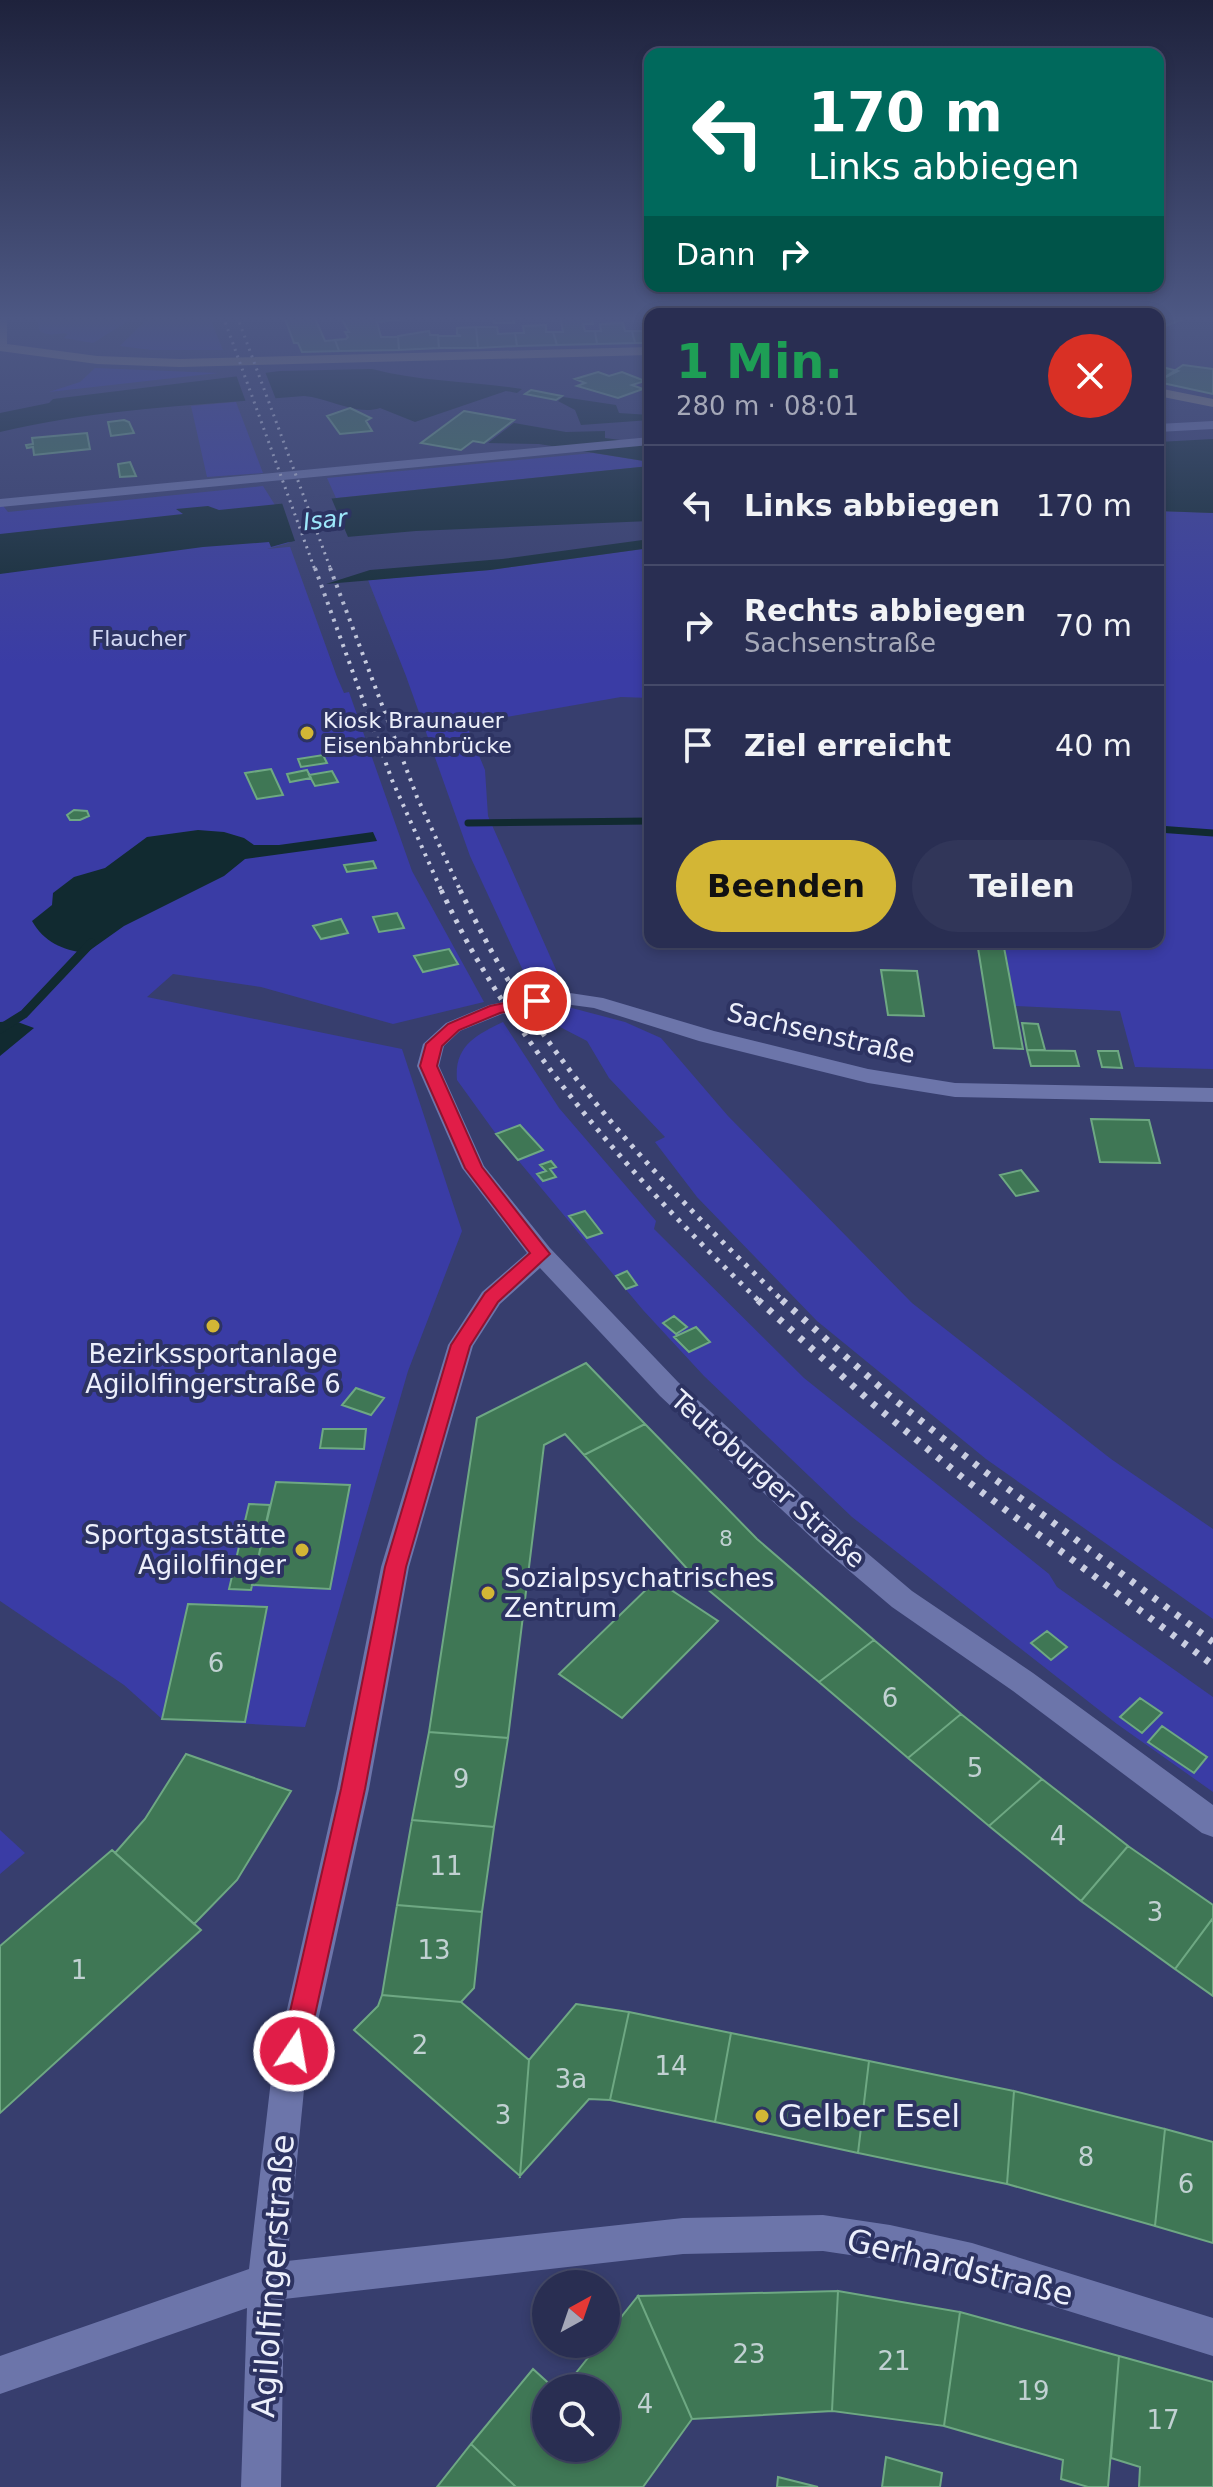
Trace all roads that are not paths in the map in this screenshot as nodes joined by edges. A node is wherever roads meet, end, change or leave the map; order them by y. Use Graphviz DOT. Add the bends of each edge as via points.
graph roads {
  1 [pos="644,441"];
  2 [pos="0,503"];
  3 [pos="434,1044"];
  4 [pos="1213,1095"];
  5 [pos="541,1254"];
  6 [pos="1213,1823"];
  7 [pos="266,2282"];
  8 [pos="1213,2337"];
  9 [pos="0,2375"];
  10 [pos="261,2487"];
  1 -- 2 [label="street"];
  3 -- 4 [label="street, Sachsenstraße" via="476,1016 557,997 596,1002 868,1076 955,1090"];
  3 -- 5 [label="street, Teutoburger Straße" via="428,1066 474,1168"];
  5 -- 6 [label="street, Teutoburger Straße" via="669,1389 837,1544 920,1613"];
  5 -- 7 [label="street, Agilolfingerstraße" via="491,1298 461,1345 395,1567 353,1789 288,2080"];
  7 -- 8 [label="street, Gerhardstraße" via="683,2236 823,2233 972,2262"];
  7 -- 9 [label="street, Gerhardstraße"];
  7 -- 10 [label="street, Agilolfingerstraße"];
}
